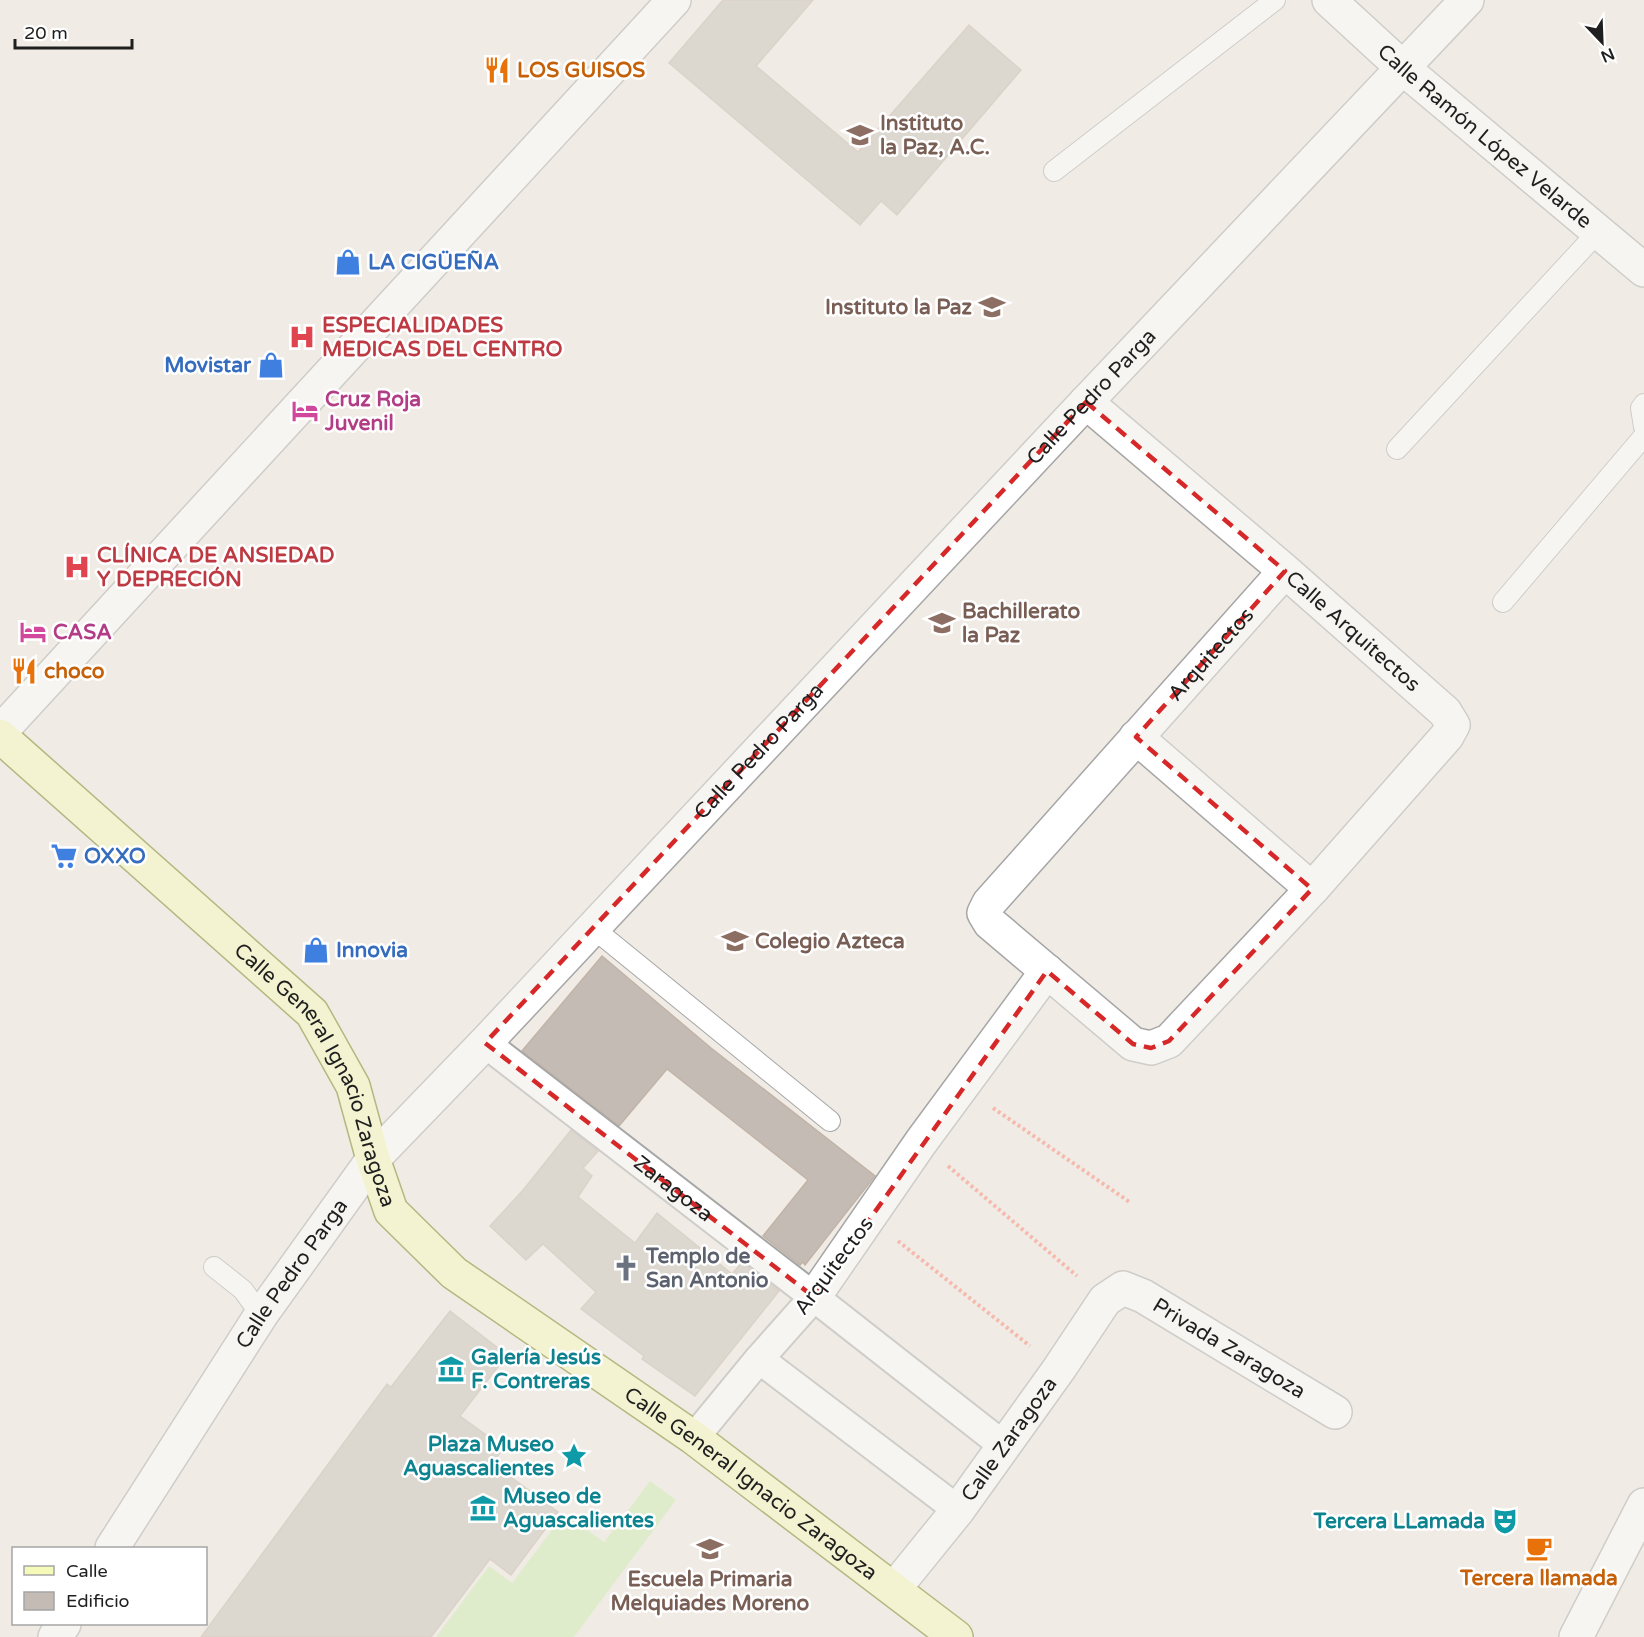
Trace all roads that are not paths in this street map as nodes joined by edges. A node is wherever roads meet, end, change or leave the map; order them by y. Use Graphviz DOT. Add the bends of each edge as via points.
graph roads {
  1 [pos="674,0"];
  2 [pos="1275,0"];
  3 [pos="1329,0"];
  4 [pos="1467,0"];
  5 [pos="1404,69"];
  6 [pos="1054,171"];
  7 [pos="1598,232"];
  8 [pos="1644,270"];
  9 [pos="1086,402"];
  10 [pos="1644,404"];
  11 [pos="1644,427"];
  12 [pos="1644,436"];
  13 [pos="1397,449"];
  14 [pos="1285,572"];
  15 [pos="1503,602"];
  16 [pos="0,734"];
  17 [pos="1136,737"];
  18 [pos="1312,889"];
  19 [pos="593,928"];
  20 [pos="1047,971"];
  21 [pos="485,1043"];
  22 [pos="830,1120"];
  23 [pos="373,1159"];
  24 [pos="214,1266"];
  25 [pos="1114,1294"];
  26 [pos="814,1297"];
  27 [pos="261,1315"];
  28 [pos="759,1359"];
  29 [pos="1335,1412"];
  30 [pos="694,1438"];
  31 [pos="1004,1446"];
  32 [pos="1644,1505"];
  33 [pos="958,1510"];
  34 [pos="113,1547"];
  35 [pos="894,1589"];
  36 [pos="956,1637"];
  37 [pos="1576,1637"];
  1 -- 16 [label="street"];
  2 -- 6 [label="lane"];
  3 -- 5 [label="street, Calle Ramón López Velarde"];
  4 -- 5 [label="street, Calle Pedro Parga"];
  5 -- 7 [label="street, Calle Ramón López Velarde"];
  5 -- 9 [label="street, Calle Pedro Parga"];
  7 -- 8 [label="street, Calle Ramón López Velarde"];
  7 -- 13 [label="lane"];
  9 -- 14 [label="street, Calle Arquitectos"];
  9 -- 19 [label="street, Calle Pedro Parga"];
  10 -- 11 [label="lane"];
  12 -- 15 [label="lane"];
  14 -- 17 [label="street, Arquitectos"];
  14 -- 18 [label="street, Calle Arquitectos" via="1445,712 1453,725"];
  16 -- 23 [label="main road, Calle General Ignacio Zaragoza" via="312,1012 353,1086"];
  17 -- 18 [label="street"];
  17 -- 20 [label="street, Arquitectos" via="984,913 990,923"];
  18 -- 20 [label="street, Calle Arquitectos" via="1169,1041 1151,1048 1132,1044"];
  19 -- 21 [label="street, Calle Pedro Parga"];
  19 -- 22 [label="lane"];
  20 -- 26 [label="street, Arquitectos" via="921,1142"];
  21 -- 23 [label="street, Calle Pedro Parga"];
  21 -- 26 [label="street, Zaragoza"];
  23 -- 27 [label="street, Calle Pedro Parga"];
  23 -- 30 [label="main road, Calle General Ignacio Zaragoza" via="391,1211 454,1273"];
  24 -- 27 [label="lane" via="243,1290"];
  25 -- 29 [label="street, Privada Zaragoza" via="1143,1296"];
  25 -- 31 [label="street, Calle Zaragoza"];
  26 -- 28 [label="street, Arquitectos"];
  26 -- 31 [label="street, Zaragoza"];
  27 -- 34 [label="street, Calle Pedro Parga"];
  28 -- 30 [label="street, Arquitectos"];
  28 -- 33 [label="street"];
  30 -- 35 [label="main road, Calle General Ignacio Zaragoza"];
  31 -- 33 [label="street, Calle Zaragoza"];
  32 -- 37 [label="street"];
  33 -- 35 [label="street, Calle Zaragoza"];
  35 -- 36 [label="main road, Calle General Ignacio Zaragoza"];
}
